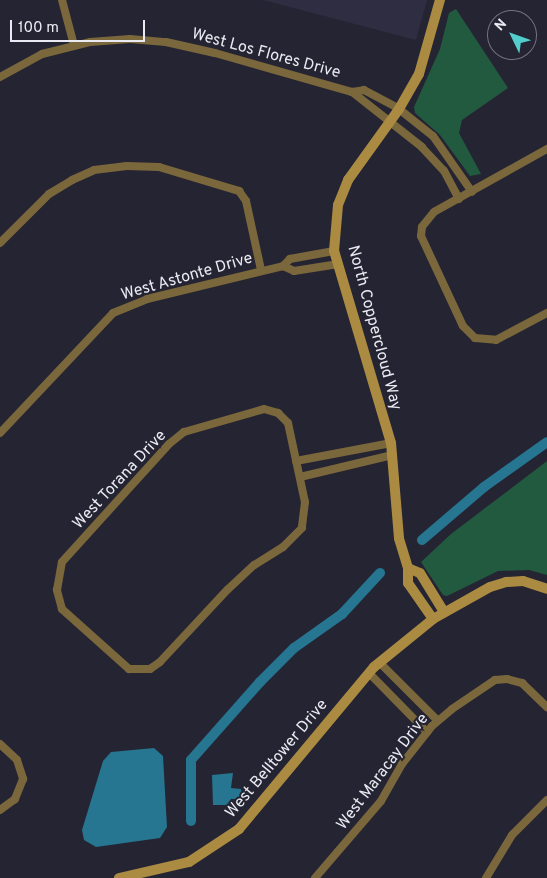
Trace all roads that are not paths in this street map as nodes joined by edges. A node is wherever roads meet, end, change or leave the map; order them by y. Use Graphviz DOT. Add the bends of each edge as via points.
graph roads {
  1 [pos="62,0"];
  2 [pos="440,0"];
  3 [pos="74,46"];
  4 [pos="0,77"];
  5 [pos="352,92"];
  6 [pos="399,109"];
  7 [pos="391,120"];
  8 [pos="547,149"];
  9 [pos="472,192"];
  10 [pos="459,199"];
  11 [pos="0,243"];
  12 [pos="334,251"];
  13 [pos="338,264"];
  14 [pos="283,266"];
  15 [pos="261,270"];
  16 [pos="547,313"];
  17 [pos="0,433"];
  18 [pos="391,444"];
  19 [pos="392,455"];
  20 [pos="296,462"];
  21 [pos="300,477"];
  22 [pos="408,568"];
  23 [pos="547,589"];
  24 [pos="444,612"];
  25 [pos="433,618"];
  26 [pos="379,662"];
  27 [pos="369,673"];
  28 [pos="547,707"];
  29 [pos="438,721"];
  30 [pos="427,732"];
  31 [pos="0,744"];
  32 [pos="547,800"];
  33 [pos="0,810"];
  34 [pos="119,878"];
  35 [pos="315,878"];
  36 [pos="486,878"];
  1 -- 3 [label="street"];
  2 -- 6 [label="street, North Coppercloud Way" via="418,74"];
  3 -- 4 [label="street, West Los Flores Drive" via="42,54"];
  3 -- 5 [label="street, West Los Flores Drive" via="130,39 166,42"];
  5 -- 6 [label="street, West Los Flores Drive" via="364,90"];
  5 -- 7 [label="street, West Los Flores Drive"];
  6 -- 7 [label="street, North Coppercloud Way"];
  6 -- 9 [label="street, West Los Flores Drive" via="433,136"];
  7 -- 10 [label="street, West Los Flores Drive" via="444,171"];
  7 -- 12 [label="street, North Coppercloud Way" via="348,180 338,205"];
  8 -- 9 [label="street"];
  9 -- 10 [label="street"];
  10 -- 16 [label="street" via="434,212 422,227 423,246 463,326 480,339 496,340"];
  11 -- 15 [label="street" via="49,194 72,180 94,170 160,167 239,191 246,201"];
  12 -- 13 [label="street, North Coppercloud Way"];
  12 -- 14 [label="street, West Astonte Drive" via="290,259"];
  13 -- 14 [label="street, West Astonte Drive" via="294,271"];
  13 -- 18 [label="street, North Coppercloud Way"];
  14 -- 15 [label="street, West Astonte Drive"];
  15 -- 17 [label="street, West Astonte Drive" via="147,299 113,313"];
  18 -- 19 [label="street, North Coppercloud Way"];
  18 -- 20 [label="street"];
  19 -- 21 [label="street"];
  19 -- 22 [label="street, North Coppercloud Way" via="399,538"];
  20 -- 21 [label="street"];
  20 -- 21 [label="street, West Torana Drive" via="288,424 278,414 264,410 184,432 169,444 65,559 57,579 62,609 123,664 138,670 160,662 254,564 283,547 302,528 305,502"];
  22 -- 24 [label="street" via="420,573"];
  22 -- 25 [label="street, North Coppercloud Way" via="408,583"];
  23 -- 24 [label="street, West Belltower Drive" via="522,581 506,582"];
  24 -- 25 [label="street, West Belltower Drive"];
  25 -- 26 [label="street, West Belltower Drive"];
  26 -- 27 [label="street, West Belltower Drive"];
  26 -- 29 [label="street"];
  27 -- 30 [label="street"];
  27 -- 34 [label="street, West Belltower Drive" via="239,829 189,862"];
  28 -- 29 [label="street, West Maracay Drive" via="522,684 506,679 495,680"];
  29 -- 30 [label="street, West Maracay Drive"];
  30 -- 35 [label="street, West Maracay Drive" via="402,764 381,801"];
  31 -- 33 [label="street" via="17,760 23,779 15,799"];
  32 -- 36 [label="street" via="512,835"];
}
